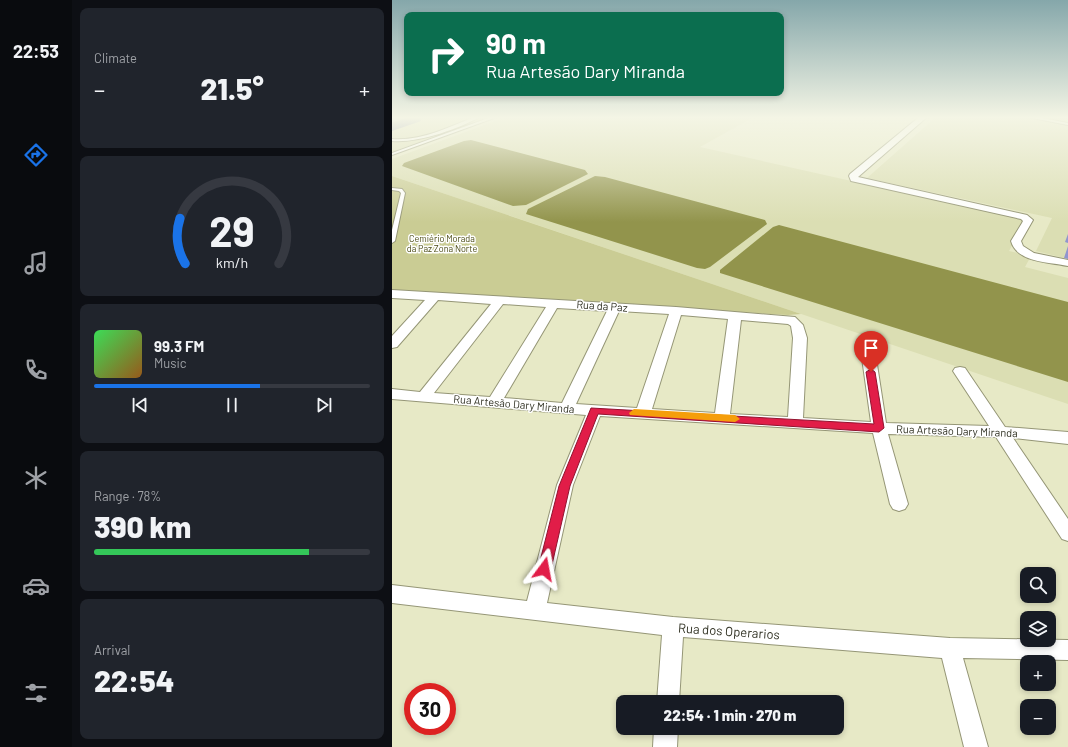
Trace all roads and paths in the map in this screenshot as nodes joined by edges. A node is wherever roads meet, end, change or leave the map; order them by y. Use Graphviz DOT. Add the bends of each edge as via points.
graph roads {
  1 [pos="882,152"];
  2 [pos="392,189"];
  3 [pos="392,241"];
  4 [pos="1068,263"];
  5 [pos="392,294"];
  6 [pos="434,296"];
  7 [pos="500,300"];
  8 [pos="554,303"];
  9 [pos="615,307"];
  10 [pos="676,311"];
  11 [pos="735,315"];
  12 [pos="392,344"];
  13 [pos="869,358"];
  14 [pos="960,370"];
  15 [pos="392,394"];
  16 [pos="424,396"];
  17 [pos="495,402"];
  18 [pos="567,408"];
  19 [pos="595,411"];
  20 [pos="643,413"];
  21 [pos="722,418"];
  22 [pos="795,422"];
  23 [pos="879,428"];
  24 [pos="1002,432"];
  25 [pos="1068,438"];
  26 [pos="899,504"];
  27 [pos="1068,534"];
  28 [pos="392,594"];
  29 [pos="535,610"];
  30 [pos="673,627"];
  31 [pos="950,648"];
  32 [pos="1068,650"];
  33 [pos="668,695"];
  34 [pos="666,735"];
  35 [pos="665,747"];
  36 [pos="976,747"];
  1 -- 4 [label="street" via="853,176 854,179 1024,217 1028,220 1016,241 1019,248 1044,258"];
  2 -- 3 [label="lane" via="403,193"];
  5 -- 6 [label="street, Rua da Paz"];
  6 -- 7 [label="street, Rua da Paz"];
  6 -- 12 [label="street"];
  7 -- 8 [label="street, Rua da Paz"];
  7 -- 16 [label="street"];
  8 -- 9 [label="street, Rua da Paz"];
  8 -- 17 [label="street"];
  9 -- 10 [label="street, Rua da Paz"];
  9 -- 18 [label="street"];
  10 -- 11 [label="street, Rua da Paz"];
  10 -- 20 [label="street"];
  11 -- 21 [label="street"];
  11 -- 22 [label="street, Rua da Paz" via="791,320 797,325 800,338"];
  13 -- 23 [label="street"];
  14 -- 24 [label="street"];
  15 -- 16 [label="street, Rua Artesão Dary Miranda"];
  16 -- 17 [label="street, Rua Artesão Dary Miranda"];
  17 -- 18 [label="street, Rua Artesão Dary Miranda"];
  18 -- 19 [label="street, Rua Artesão Dary Miranda"];
  19 -- 20 [label="street, Rua Artesão Dary Miranda"];
  19 -- 29 [label="street" via="564,486"];
  20 -- 21 [label="street, Rua Artesão Dary Miranda"];
  21 -- 22 [label="street, Rua Artesão Dary Miranda"];
  22 -- 23 [label="street, Rua Artesão Dary Miranda"];
  23 -- 24 [label="street, Rua Artesão Dary Miranda"];
  23 -- 26 [label="street"];
  24 -- 25 [label="street, Rua Artesão Dary Miranda"];
  24 -- 27 [label="street"];
  28 -- 29 [label="street, Rua dos Operarios"];
  29 -- 30 [label="street, Rua dos Operarios"];
  30 -- 31 [label="street, Rua dos Operarios"];
  30 -- 33 [label="street"];
  31 -- 32 [label="street, Rua dos Operarios"];
  31 -- 36 [label="street"];
  34 -- 35 [label="street"];
}
